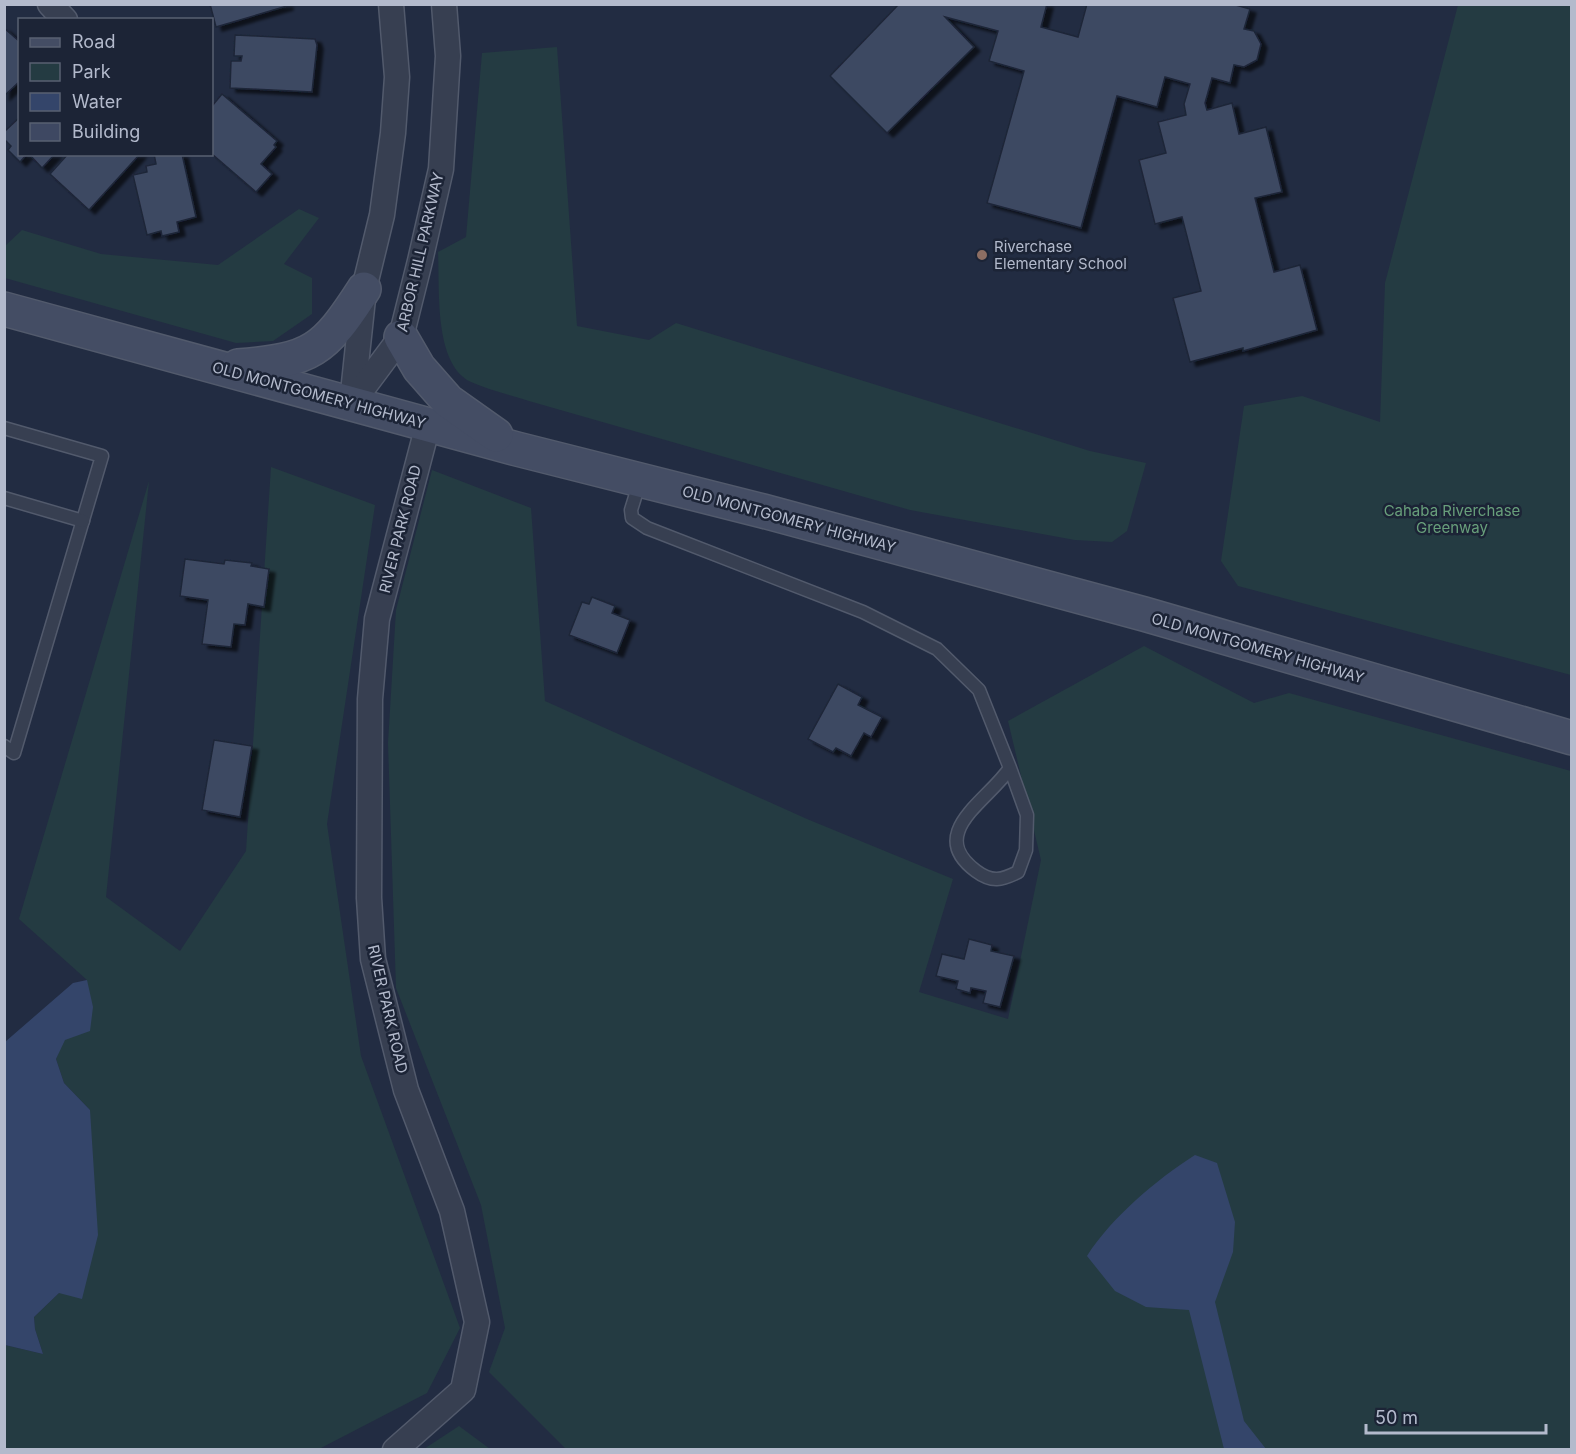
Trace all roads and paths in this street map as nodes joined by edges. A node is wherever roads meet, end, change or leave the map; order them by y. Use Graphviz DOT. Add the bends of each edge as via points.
graph roads {
  1 [pos="50,4"];
  2 [pos="391,4"];
  3 [pos="444,4"];
  4 [pos="63,18"];
  5 [pos="364,290"];
  6 [pos="4,309"];
  7 [pos="401,337"];
  8 [pos="220,367"];
  9 [pos="351,404"];
  10 [pos="428,425"];
  11 [pos="4,428"];
  12 [pos="517,449"];
  13 [pos="640,480"];
  14 [pos="4,498"];
  15 [pos="83,521"];
  16 [pos="1572,738"];
  17 [pos="4,746"];
  18 [pos="1010,768"];
  19 [pos="395,1449"];
  1 -- 4 [label="street"];
  2 -- 5 [label="street" via="397,77 393,133 382,214"];
  3 -- 7 [label="street, ARBOR HILL PARKWAY" via="448,56 441,170"];
  5 -- 8 [label="street" via="338,329 322,345 300,357"];
  5 -- 9 [label="street"];
  6 -- 8 [label="street, OLD MONTGOMERY HIGHWAY"];
  7 -- 9 [label="street, ARBOR HILL PARKWAY"];
  7 -- 12 [label="street" via="419,368 448,401"];
  8 -- 9 [label="street, OLD MONTGOMERY HIGHWAY"];
  9 -- 10 [label="street, OLD MONTGOMERY HIGHWAY"];
  10 -- 12 [label="street, OLD MONTGOMERY HIGHWAY"];
  10 -- 19 [label="street, RIVER PARK ROAD" via="377,619 370,699 369,898 373,959 403,1080 452,1211 477,1322 463,1390"];
  11 -- 15 [label="lane" via="102,456"];
  12 -- 13 [label="street, OLD MONTGOMERY HIGHWAY"];
  13 -- 16 [label="street, OLD MONTGOMERY HIGHWAY" via="1133,611"];
  13 -- 18 [label="lane" via="632,518 647,528 863,612 937,649 979,690"];
  14 -- 15 [label="lane"];
  15 -- 17 [label="lane" via="14,753"];
  18 -- 18 [label="lane" via="1027,815 1026,850 1018,872 1002,880 986,879 960,856 955,842 960,824 1000,784"];
}
